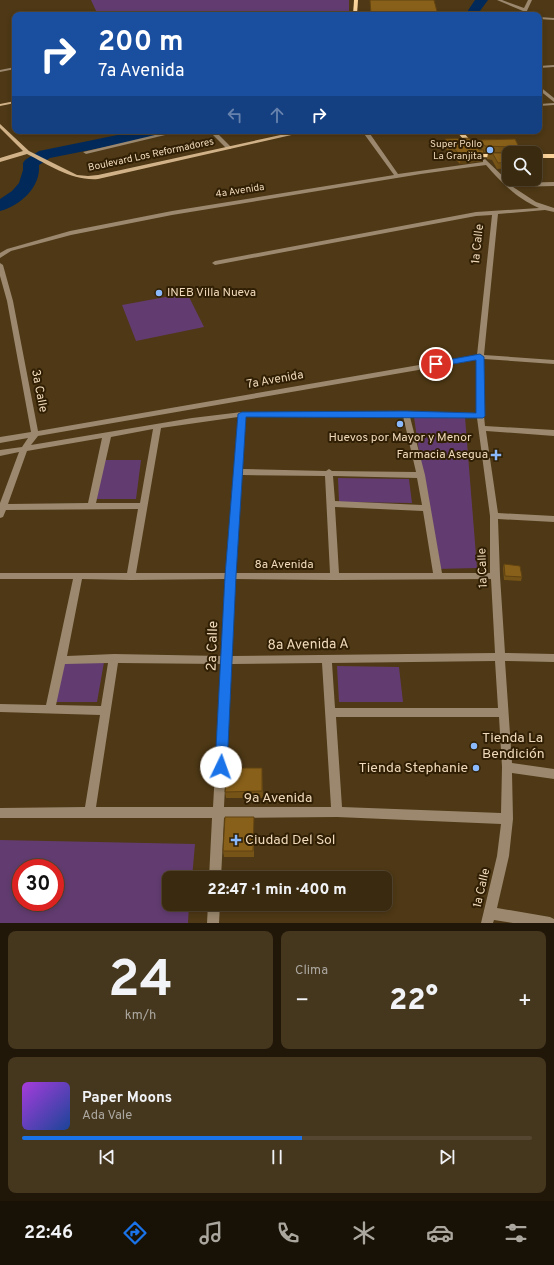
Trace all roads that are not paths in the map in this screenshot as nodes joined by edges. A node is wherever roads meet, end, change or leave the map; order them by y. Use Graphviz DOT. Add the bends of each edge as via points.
graph roads {
  1 [pos="356,0"];
  2 [pos="498,0"];
  3 [pos="530,0"];
  4 [pos="525,10"];
  5 [pos="355,12"];
  6 [pos="542,18"];
  7 [pos="554,19"];
  8 [pos="554,66"];
  9 [pos="542,67"];
  10 [pos="12,69"];
  11 [pos="0,71"];
  12 [pos="542,90"];
  13 [pos="554,101"];
  14 [pos="12,103"];
  15 [pos="554,104"];
  16 [pos="0,105"];
  17 [pos="542,105"];
  18 [pos="0,125"];
  19 [pos="166,134"];
  20 [pos="215,134"];
  21 [pos="292,134"];
  22 [pos="367,134"];
  23 [pos="462,134"];
  24 [pos="229,148"];
  25 [pos="28,152"];
  26 [pos="86,152"];
  27 [pos="481,156"];
  28 [pos="502,156"];
  29 [pos="542,156"];
  30 [pos="554,156"];
  31 [pos="0,160"];
  32 [pos="487,163"];
  33 [pos="397,176"];
  34 [pos="502,178"];
  35 [pos="542,184"];
  36 [pos="554,184"];
  37 [pos="510,186"];
  38 [pos="543,208"];
  39 [pos="554,210"];
  40 [pos="495,212"];
  41 [pos="0,256"];
  42 [pos="214,263"];
  43 [pos="0,265"];
  44 [pos="480,357"];
  45 [pos="554,362"];
  46 [pos="242,414"];
  47 [pos="406,414"];
  48 [pos="480,416"];
  49 [pos="157,426"];
  50 [pos="482,428"];
  51 [pos="554,433"];
  52 [pos="35,434"];
  53 [pos="107,435"];
  54 [pos="0,440"];
  55 [pos="24,448"];
  56 [pos="0,453"];
  57 [pos="238,472"];
  58 [pos="330,472"];
  59 [pos="421,475"];
  60 [pos="331,504"];
  61 [pos="91,506"];
  62 [pos="143,506"];
  63 [pos="425,508"];
  64 [pos="1,510"];
  65 [pos="494,516"];
  66 [pos="554,519"];
  67 [pos="0,576"];
  68 [pos="230,576"];
  69 [pos="438,576"];
  70 [pos="495,576"];
  71 [pos="78,577"];
  72 [pos="131,577"];
  73 [pos="335,577"];
  74 [pos="501,656"];
  75 [pos="114,658"];
  76 [pos="554,658"];
  77 [pos="328,659"];
  78 [pos="61,660"];
  79 [pos="227,660"];
  80 [pos="0,708"];
  81 [pos="50,708"];
  82 [pos="105,711"];
  83 [pos="332,712"];
  84 [pos="503,713"];
  85 [pos="507,767"];
  86 [pos="554,774"];
  87 [pos="337,812"];
  88 [pos="0,813"];
  89 [pos="90,813"];
  90 [pos="219,813"];
  91 [pos="508,819"];
  92 [pos="215,871"];
  93 [pos="214,911"];
  94 [pos="488,918"];
  95 [pos="213,923"];
  96 [pos="550,923"];
  1 -- 5 [label="main road"];
  2 -- 4 [label="street"];
  3 -- 4 [label="street"];
  6 -- 7 [label="street"];
  8 -- 9 [label="street"];
  10 -- 11 [label="street"];
  12 -- 13 [label="street"];
  14 -- 16 [label="main road"];
  15 -- 17 [label="street"];
  18 -- 25 [label="main road, Boulevard Los Reformadores"];
  19 -- 26 [label="street"];
  20 -- 24 [label="street"];
  21 -- 24 [label="main road, Boulevard Los Reformadores"];
  22 -- 33 [label="street"];
  23 -- 27 [label="main road"];
  24 -- 25 [label="main road, Boulevard Los Reformadores" via="93,178 76,176"];
  25 -- 31 [label="main road"];
  27 -- 28 [label="main road"];
  27 -- 32 [label="street"];
  29 -- 30 [label="main road"];
  32 -- 33 [label="street, 4a Avenida"];
  32 -- 34 [label="street"];
  33 -- 41 [label="street, 4a Avenida" via="78,231 9,250"];
  35 -- 36 [label="street"];
  37 -- 38 [label="street"];
  38 -- 39 [label="street"];
  38 -- 40 [label="street"];
  40 -- 42 [label="street"];
  40 -- 44 [label="street, 1a Calle"];
  43 -- 52 [label="street, 3a Calle" via="10,301"];
  44 -- 45 [label="street, 7a Avenida"];
  44 -- 48 [label="street, 1a Calle"];
  44 -- 52 [label="street, 7a Avenida"];
  46 -- 47 [label="street"];
  46 -- 49 [label="street"];
  46 -- 57 [label="street, 2a Calle"];
  47 -- 48 [label="street"];
  47 -- 59 [label="street"];
  48 -- 50 [label="street, 1a Calle"];
  49 -- 53 [label="street"];
  49 -- 62 [label="street"];
  50 -- 51 [label="street"];
  50 -- 65 [label="street, 1a Calle"];
  52 -- 54 [label="street, 7a Avenida"];
  52 -- 55 [label="street"];
  53 -- 55 [label="street"];
  53 -- 61 [label="street"];
  55 -- 56 [label="street"];
  55 -- 64 [label="street"];
  57 -- 58 [label="street"];
  57 -- 68 [label="street, 2a Calle"];
  58 -- 59 [label="street"];
  58 -- 60 [label="street"];
  59 -- 63 [label="street"];
  60 -- 63 [label="street"];
  60 -- 73 [label="street"];
  61 -- 62 [label="street"];
  61 -- 64 [label="street"];
  62 -- 72 [label="street"];
  63 -- 69 [label="street"];
  65 -- 66 [label="street"];
  65 -- 70 [label="street, 1a Calle"];
  67 -- 71 [label="street, 8a Avenida"];
  68 -- 72 [label="street, 8a Avenida"];
  68 -- 73 [label="street, 8a Avenida"];
  68 -- 79 [label="street, 2a Calle"];
  69 -- 70 [label="street, 8a Avenida"];
  69 -- 73 [label="street, 8a Avenida"];
  70 -- 74 [label="street, 1a Calle"];
  71 -- 72 [label="street, 8a Avenida"];
  71 -- 78 [label="street"];
  74 -- 76 [label="street, 8a Avenida A"];
  74 -- 77 [label="street, 8a Avenida A"];
  74 -- 84 [label="street, 1a Calle"];
  75 -- 78 [label="street, 8a Avenida A"];
  75 -- 79 [label="street, 8a Avenida A"];
  75 -- 82 [label="street"];
  77 -- 79 [label="street, 8a Avenida A"];
  77 -- 83 [label="street"];
  78 -- 81 [label="street"];
  79 -- 90 [label="street, 2a Calle"];
  80 -- 81 [label="street"];
  81 -- 82 [label="street"];
  82 -- 89 [label="street"];
  83 -- 84 [label="street"];
  83 -- 87 [label="street"];
  84 -- 85 [label="street, 1a Calle"];
  85 -- 86 [label="street"];
  85 -- 91 [label="street, 1a Calle"];
  87 -- 90 [label="street, 9a Avenida"];
  87 -- 91 [label="street, 9a Avenida"];
  88 -- 89 [label="street, 9a Avenida"];
  89 -- 90 [label="street, 9a Avenida"];
  90 -- 92 [label="street, 2a Calle"];
  91 -- 94 [label="street, 1a Calle"];
  93 -- 95 [label="street"];
  94 -- 96 [label="street"];
}
